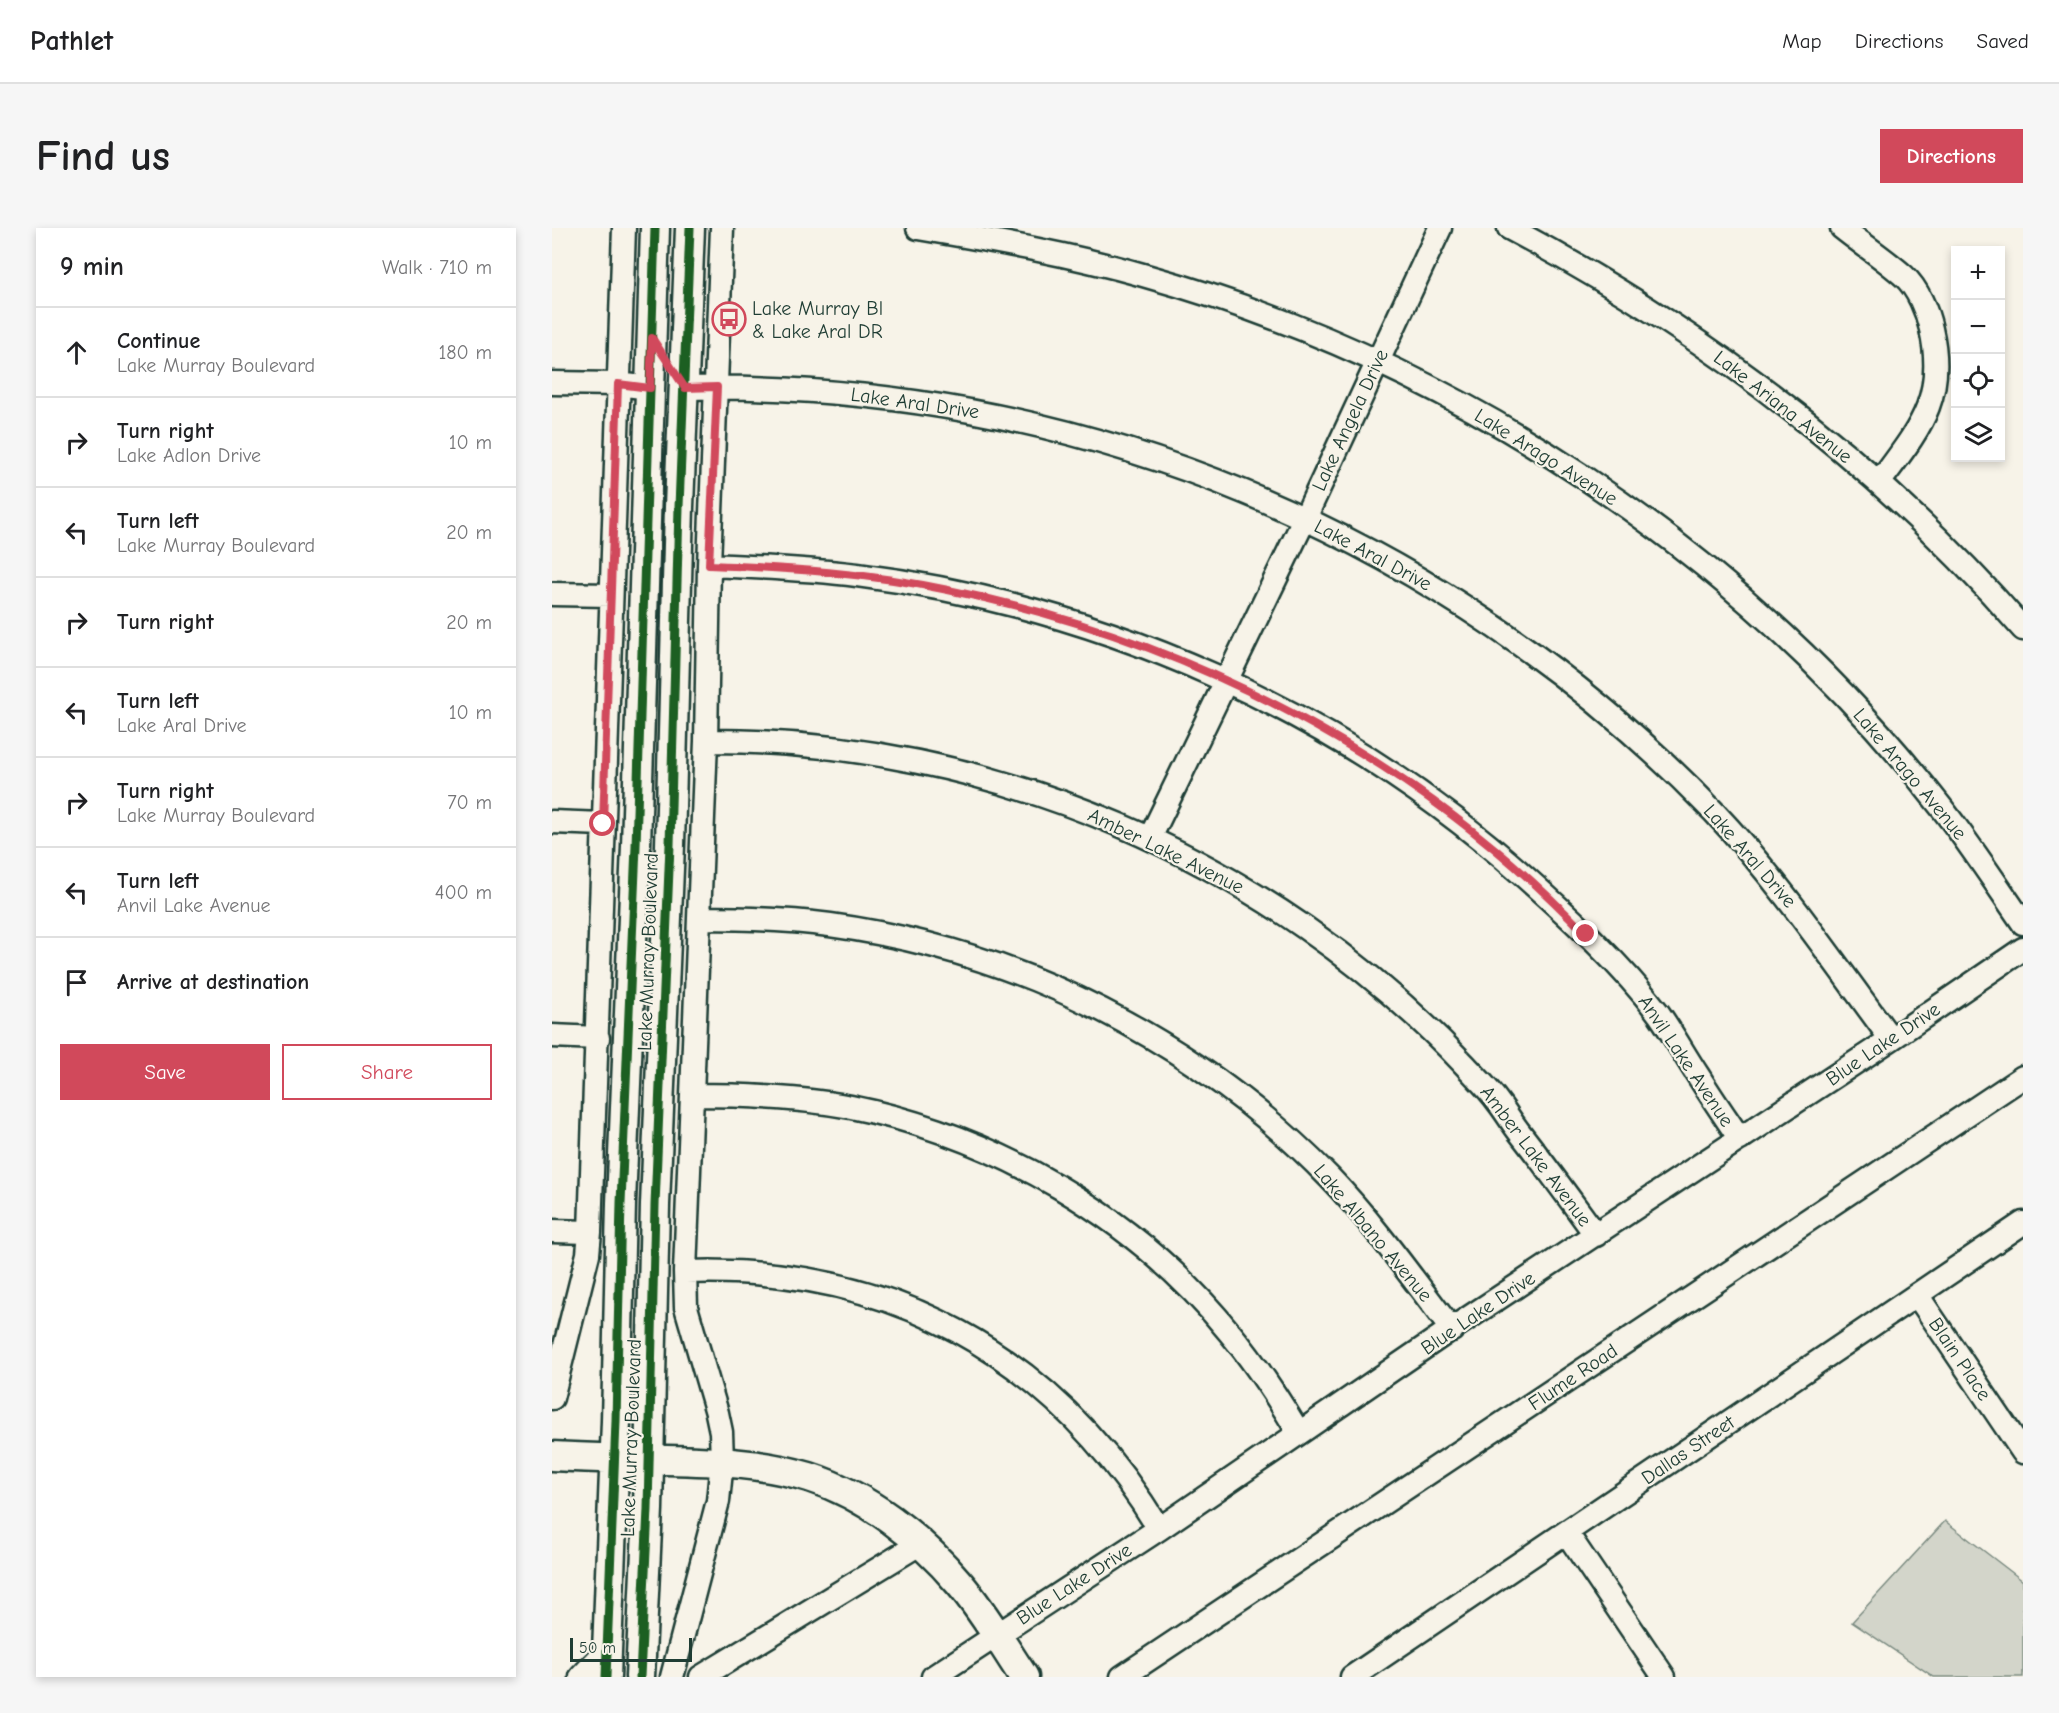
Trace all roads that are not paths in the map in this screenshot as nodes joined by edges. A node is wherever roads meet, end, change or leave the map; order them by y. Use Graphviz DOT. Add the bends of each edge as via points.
graph roads {
  1 [pos="624,228"];
  2 [pos="655,228"];
  3 [pos="690,228"];
  4 [pos="722,228"];
  5 [pos="918,228"];
  6 [pos="1440,228"];
  7 [pos="1509,228"];
  8 [pos="1842,228"];
  9 [pos="652,338"];
  10 [pos="1377,361"];
  11 [pos="552,383"];
  12 [pos="618,384"];
  13 [pos="717,387"];
  14 [pos="650,388"];
  15 [pos="685,388"];
  16 [pos="682,440"];
  17 [pos="1879,483"];
  18 [pos="1305,518"];
  19 [pos="709,565"];
  20 [pos="552,594"];
  21 [pos="611,595"];
  22 [pos="2023,629"];
  23 [pos="1226,680"];
  24 [pos="706,741"];
  25 [pos="552,822"];
  26 [pos="603,824"];
  27 [pos="1150,838"];
  28 [pos="699,918"];
  29 [pos="2023,923"];
  30 [pos="2023,949"];
  31 [pos="552,1036"];
  32 [pos="598,1038"];
  33 [pos="1891,1039"];
  34 [pos="2023,1077"];
  35 [pos="692,1095"];
  36 [pos="1740,1139"];
  37 [pos="2023,1223"];
  38 [pos="552,1231"];
  39 [pos="590,1232"];
  40 [pos="1596,1235"];
  41 [pos="685,1272"];
  42 [pos="1917,1295"];
  43 [pos="1452,1330"];
  44 [pos="552,1398"];
  45 [pos="1299,1433"];
  46 [pos="2023,1452"];
  47 [pos="552,1456"];
  48 [pos="615,1458"];
  49 [pos="649,1459"];
  50 [pos="723,1461"];
  51 [pos="1159,1529"];
  52 [pos="1566,1532"];
  53 [pos="921,1543"];
  54 [pos="995,1635"];
  55 [pos="606,1664"];
  56 [pos="581,1677"];
  57 [pos="640,1677"];
  58 [pos="672,1677"];
  59 [pos="701,1677"];
  60 [pos="933,1677"];
  61 [pos="1024,1677"];
  62 [pos="1122,1677"];
  63 [pos="1352,1677"];
  64 [pos="1664,1677"];
  1 -- 12 [label="street"];
  2 -- 9 [label="main road, Lake Murray Boulevard"];
  3 -- 15 [label="main road, Lake Murray Boulevard"];
  4 -- 13 [label="street"];
  5 -- 10 [label="street, Lake Arago Avenue" via="1028,247 1147,276 1264,314"];
  6 -- 10 [label="street, Lake Angela Drive"];
  7 -- 17 [label="street, Lake Ariana Avenue" via="1676,326 1780,401"];
  8 -- 17 [label="street" via="1905,277 1923,306 1934,339 1935,372 1924,418"];
  9 -- 14 [label="main road, Lake Murray Boulevard"];
  9 -- 15 [label="main road"];
  10 -- 18 [label="street, Lake Angela Drive"];
  10 -- 29 [label="street, Lake Arago Avenue" via="1494,422 1587,480 1646,520 1731,589 1830,681 1902,760 1941,806"];
  11 -- 12 [label="street"];
  12 -- 14 [label="street"];
  12 -- 21 [label="street"];
  13 -- 15 [label="street, Lake Aral Drive"];
  13 -- 18 [label="street, Lake Aral Drive" via="865,395 1008,418 1151,457"];
  13 -- 19 [label="street"];
  14 -- 16 [label="main road"];
  14 -- 48 [label="main road, Lake Murray Boulevard"];
  15 -- 16 [label="main road, Lake Murray Boulevard"];
  16 -- 49 [label="main road, Lake Murray Boulevard"];
  17 -- 22 [label="street, Lake Ariana Avenue"];
  18 -- 23 [label="street, Lake Angela Drive"];
  18 -- 33 [label="street, Lake Aral Drive" via="1452,598 1545,662 1632,733 1712,811 1787,895"];
  19 -- 23 [label="street, Anvil Lake Avenue" via="856,575 977,596 1099,630"];
  19 -- 24 [label="street"];
  20 -- 21 [label="street"];
  21 -- 26 [label="street"];
  23 -- 27 [label="street, Lake Angela Drive"];
  23 -- 36 [label="street, Anvil Lake Avenue" via="1375,762 1464,825 1547,896 1659,1015"];
  24 -- 27 [label="street, Amber Lake Avenue" via="784,743 928,764 1022,788"];
  24 -- 28 [label="street"];
  25 -- 26 [label="street"];
  26 -- 32 [label="street"];
  27 -- 40 [label="street, Amber Lake Avenue" via="1282,912 1397,999 1498,1101"];
  28 -- 35 [label="street"];
  28 -- 43 [label="street, Lake Albano Avenue" via="829,925 914,940 1038,980 1116,1017 1193,1063 1299,1148 1361,1213"];
  30 -- 33 [label="street, Blue Lake Drive"];
  31 -- 32 [label="street"];
  32 -- 39 [label="street"];
  33 -- 36 [label="street, Blue Lake Drive"];
  34 -- 62 [label="street, Flume Road"];
  35 -- 41 [label="street"];
  35 -- 45 [label="street" via="772,1097 851,1107 965,1141 1037,1175 1107,1219 1186,1286 1229,1331"];
  36 -- 40 [label="street, Blue Lake Drive"];
  37 -- 42 [label="street, Dallas Street"];
  38 -- 39 [label="street"];
  39 -- 44 [label="street"];
  40 -- 43 [label="street, Blue Lake Drive"];
  41 -- 50 [label="street" via="686,1307 717,1413"];
  41 -- 51 [label="street" via="752,1272 819,1281 884,1298 966,1335 1030,1378 1080,1423 1123,1474"];
  42 -- 46 [label="street, Blain Place"];
  42 -- 52 [label="street, Dallas Street"];
  43 -- 45 [label="street, Blue Lake Drive"];
  45 -- 51 [label="street, Blue Lake Drive"];
  47 -- 48 [label="main road"];
  48 -- 49 [label="main road"];
  48 -- 55 [label="main road, Lake Murray Boulevard"];
  49 -- 50 [label="main road"];
  49 -- 57 [label="main road, Lake Murray Boulevard"];
  50 -- 53 [label="main road" via="777,1469 820,1481 880,1512"];
  50 -- 58 [label="street" via="718,1501"];
  51 -- 54 [label="street, Blue Lake Drive"];
  52 -- 63 [label="street, Dallas Street"];
  52 -- 64 [label="street"];
  53 -- 54 [label="main road" via="961,1585"];
  53 -- 59 [label="street"];
  54 -- 60 [label="street, Blue Lake Drive"];
  54 -- 61 [label="main road"];
  55 -- 56 [label="street"];
}
